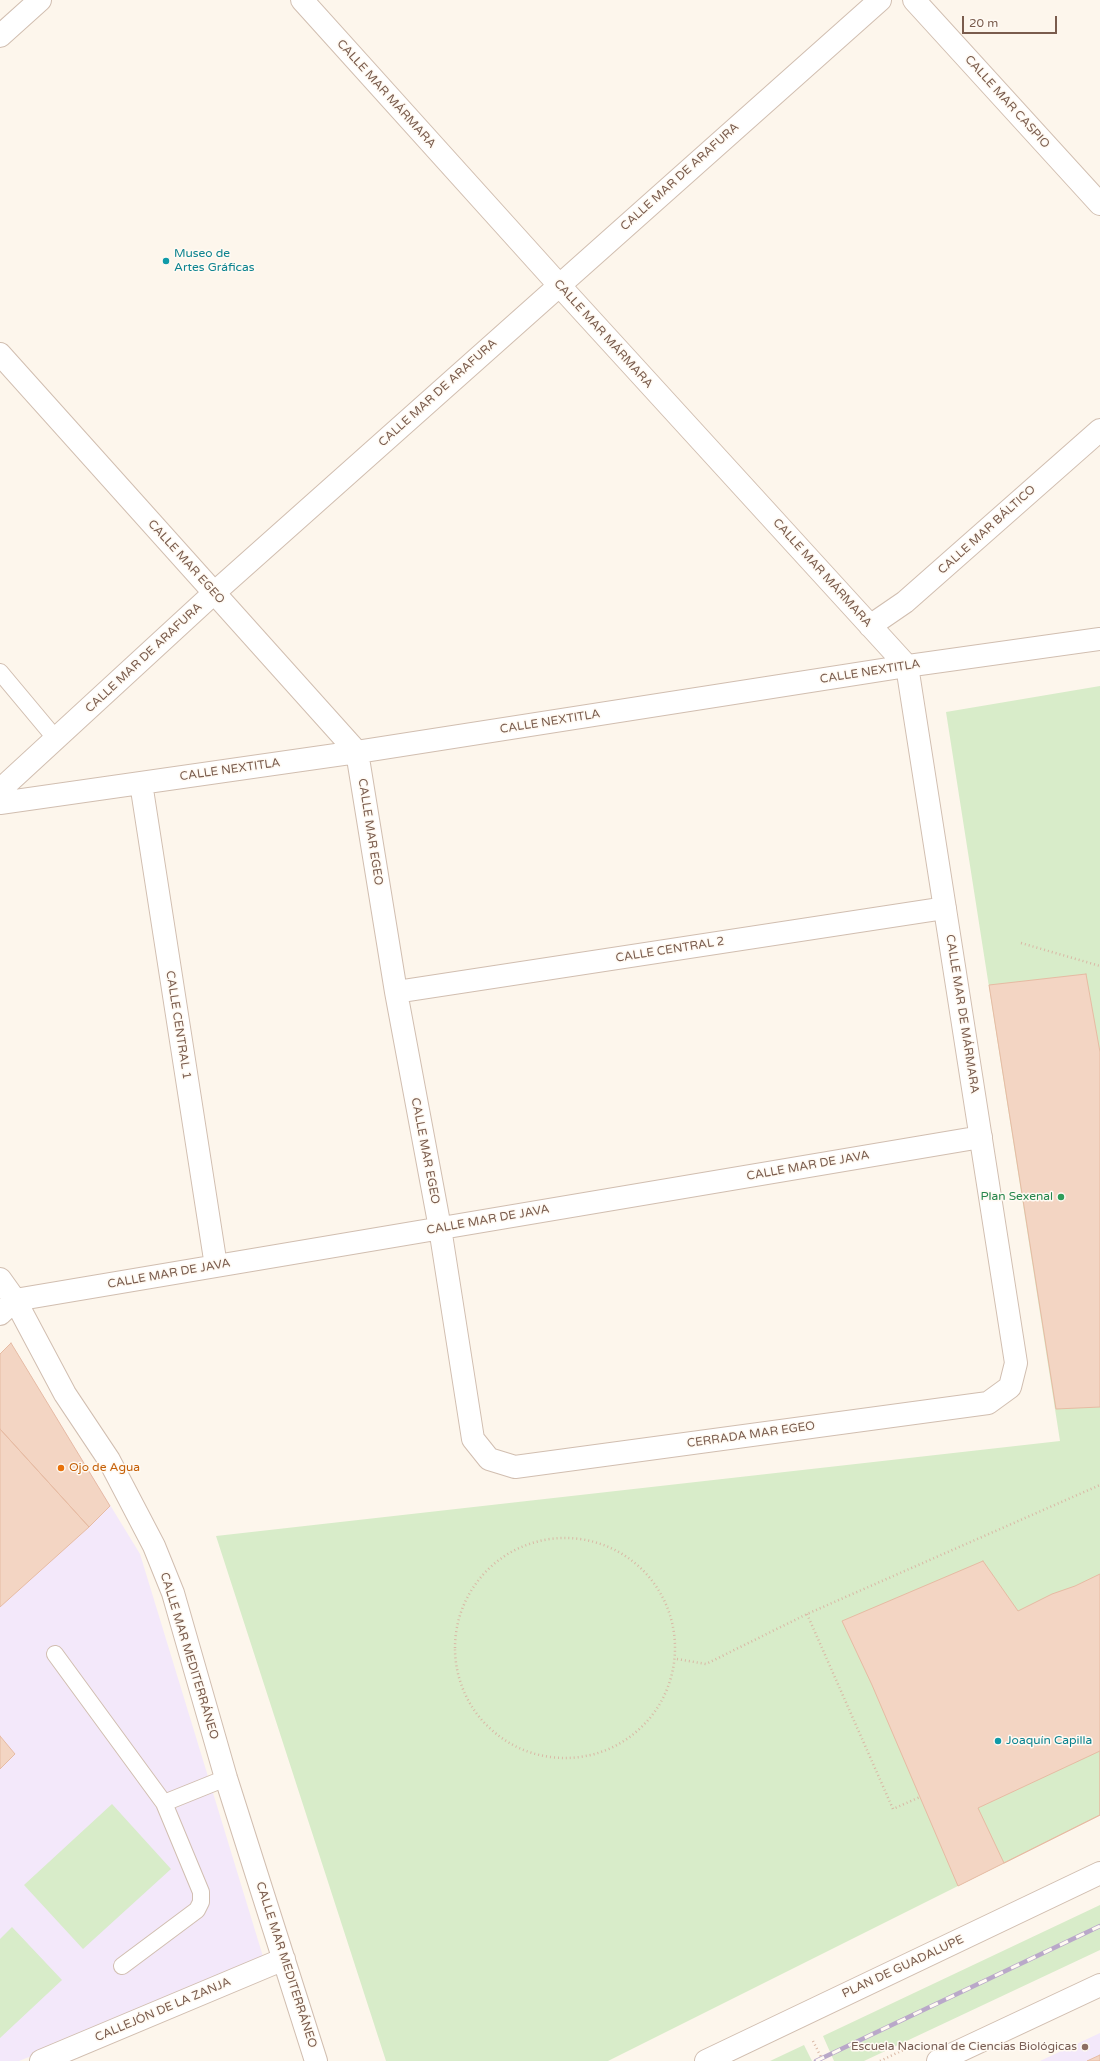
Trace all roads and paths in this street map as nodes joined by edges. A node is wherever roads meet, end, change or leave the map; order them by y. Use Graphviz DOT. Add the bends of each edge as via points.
graph roads {
  1 [pos="40,0"];
  2 [pos="302,0"];
  3 [pos="880,0"];
  4 [pos="914,0"];
  5 [pos="0,36"];
  6 [pos="1100,204"];
  7 [pos="559,285"];
  8 [pos="0,354"];
  9 [pos="1100,430"];
  10 [pos="214,593"];
  11 [pos="870,626"];
  12 [pos="1100,639"];
  13 [pos="907,666"];
  14 [pos="0,672"];
  15 [pos="56,739"];
  16 [pos="357,752"];
  17 [pos="141,783"];
  18 [pos="0,790"];
  19 [pos="0,804"];
  20 [pos="945,908"];
  21 [pos="1021,943"];
  22 [pos="1100,966"];
  23 [pos="396,992"];
  24 [pos="981,1137"];
  25 [pos="440,1228"];
  26 [pos="216,1266"];
  27 [pos="0,1279"];
  28 [pos="8,1307"];
  29 [pos="1016,1363"];
  30 [pos="473,1438"];
  31 [pos="1100,1485"];
  32 [pos="807,1614"];
  33 [pos="55,1654"];
  34 [pos="677,1659"];
  35 [pos="226,1778"];
  36 [pos="920,1797"];
  37 [pos="164,1803"];
  38 [pos="1100,1873"];
  39 [pos="284,1959"];
  40 [pos="122,1966"];
  41 [pos="1100,1985"];
  42 [pos="811,2037"];
  43 [pos="41,2061"];
  44 [pos="316,2061"];
  45 [pos="706,2061"];
  46 [pos="823,2061"];
  47 [pos="938,2061"];
  1 -- 5 [label="street"];
  2 -- 7 [label="street, CALLE MAR MÁRMARA"];
  3 -- 7 [label="street, CALLE MAR DE ARAFURA"];
  4 -- 6 [label="street, CALLE MAR CASPIO"];
  7 -- 10 [label="street, CALLE MAR DE ARAFURA"];
  7 -- 11 [label="street, CALLE MAR MÁRMARA"];
  8 -- 10 [label="street, CALLE MAR EGEO"];
  9 -- 11 [label="street, CALLE MAR BÁLTICO" via="905,602"];
  10 -- 15 [label="street, CALLE MAR DE ARAFURA"];
  10 -- 16 [label="street, CALLE MAR EGEO"];
  11 -- 13 [label="street, CALLE MAR MÁRMARA"];
  12 -- 13 [label="street, CALLE NEXTITLA"];
  13 -- 16 [label="street, CALLE NEXTITLA"];
  13 -- 20 [label="street, CALLE MAR DE MÁRMARA"];
  14 -- 15 [label="lane"];
  15 -- 18 [label="street, CALLE MAR DE ARAFURA"];
  16 -- 17 [label="street, CALLE NEXTITLA"];
  16 -- 23 [label="street, CALLE MAR EGEO"];
  17 -- 19 [label="street, CALLE NEXTITLA"];
  17 -- 26 [label="street, CALLE CENTRAL 1"];
  20 -- 23 [label="street, CALLE CENTRAL 2"];
  20 -- 24 [label="street, CALLE MAR DE MÁRMARA"];
  21 -- 22 [label="path"];
  23 -- 25 [label="street, CALLE MAR EGEO"];
  24 -- 25 [label="street, CALLE MAR DE JAVA"];
  24 -- 29 [label="street, CALLE MAR DE MÁRMARA"];
  25 -- 26 [label="street, CALLE MAR DE JAVA"];
  25 -- 30 [label="street, CALLE MAR EGEO"];
  26 -- 28 [label="street, CALLE MAR DE JAVA"];
  27 -- 28 [label="street, CALLE MAR MEDITERRÁNEO"];
  28 -- 35 [label="street, CALLE MAR MEDITERRÁNEO" via="109,1460 154,1546 173,1593"];
  29 -- 30 [label="street, CERRADA MAR EGEO" via="1010,1387 988,1403 515,1467 488,1460"];
  31 -- 32 [label="path"];
  32 -- 34 [label="path" via="706,1664"];
  32 -- 36 [label="path" via="893,1809"];
  33 -- 37 [label="lane"];
  34 -- 34 [label="path" via="674,1622 659,1587 633,1560 600,1542 563,1537 526,1543 494,1562 474,1584 456,1623 454,1659 464,1694 484,1724 512,1746 546,1758 583,1757 617,1746 646,1725 666,1695"];
  35 -- 37 [label="lane"];
  35 -- 39 [label="street, CALLE MAR MEDITERRÁNEO"];
  37 -- 40 [label="lane" via="201,1892 201,1902 197,1910"];
  38 -- 45 [label="street, PLAN DE GUADALUPE"];
  39 -- 43 [label="street, CALLEJÓN DE LA ZANJA"];
  39 -- 44 [label="street, CALLE MAR MEDITERRÁNEO"];
  41 -- 47 [label="street"];
  42 -- 46 [label="path"];
}
